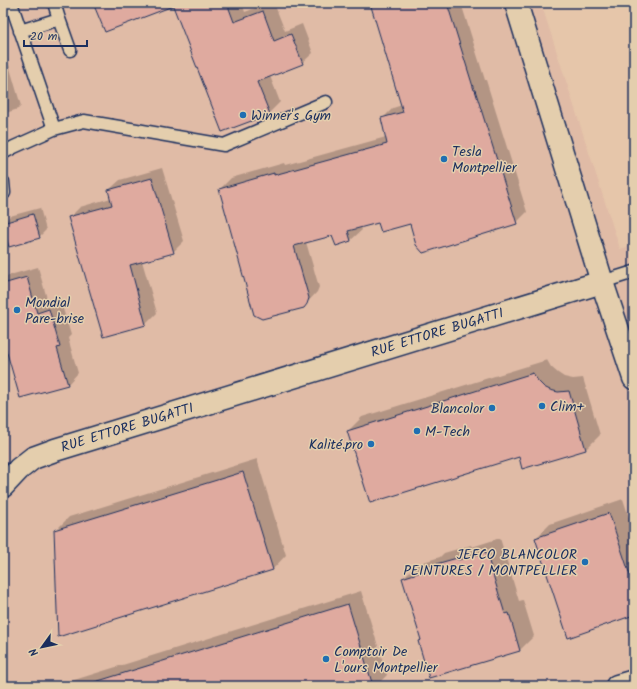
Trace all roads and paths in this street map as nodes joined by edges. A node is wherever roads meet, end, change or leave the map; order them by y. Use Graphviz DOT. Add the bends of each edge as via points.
graph roads {
  1 [pos="11,3"];
  2 [pos="54,3"];
  3 [pos="516,3"];
  4 [pos="59,19"];
  5 [pos="20,31"];
  6 [pos="70,50"];
  7 [pos="326,102"];
  8 [pos="54,129"];
  9 [pos="3,153"];
  10 [pos="634,272"];
  11 [pos="602,282"];
  12 [pos="634,378"];
  13 [pos="3,486"];
  14 [pos="634,681"];
  15 [pos="617,686"];
  1 -- 5 [label="lane"];
  2 -- 4 [label="lane"];
  3 -- 11 [label="street"];
  4 -- 5 [label="lane"];
  4 -- 6 [label="lane"];
  5 -- 8 [label="lane"];
  7 -- 8 [label="lane" via="224,144 84,121"];
  8 -- 9 [label="lane"];
  10 -- 11 [label="lane"];
  11 -- 12 [label="street"];
  11 -- 13 [label="street, RUE ETTORE BUGATTI" via="55,450 33,458"];
  14 -- 15 [label="street"];
}
